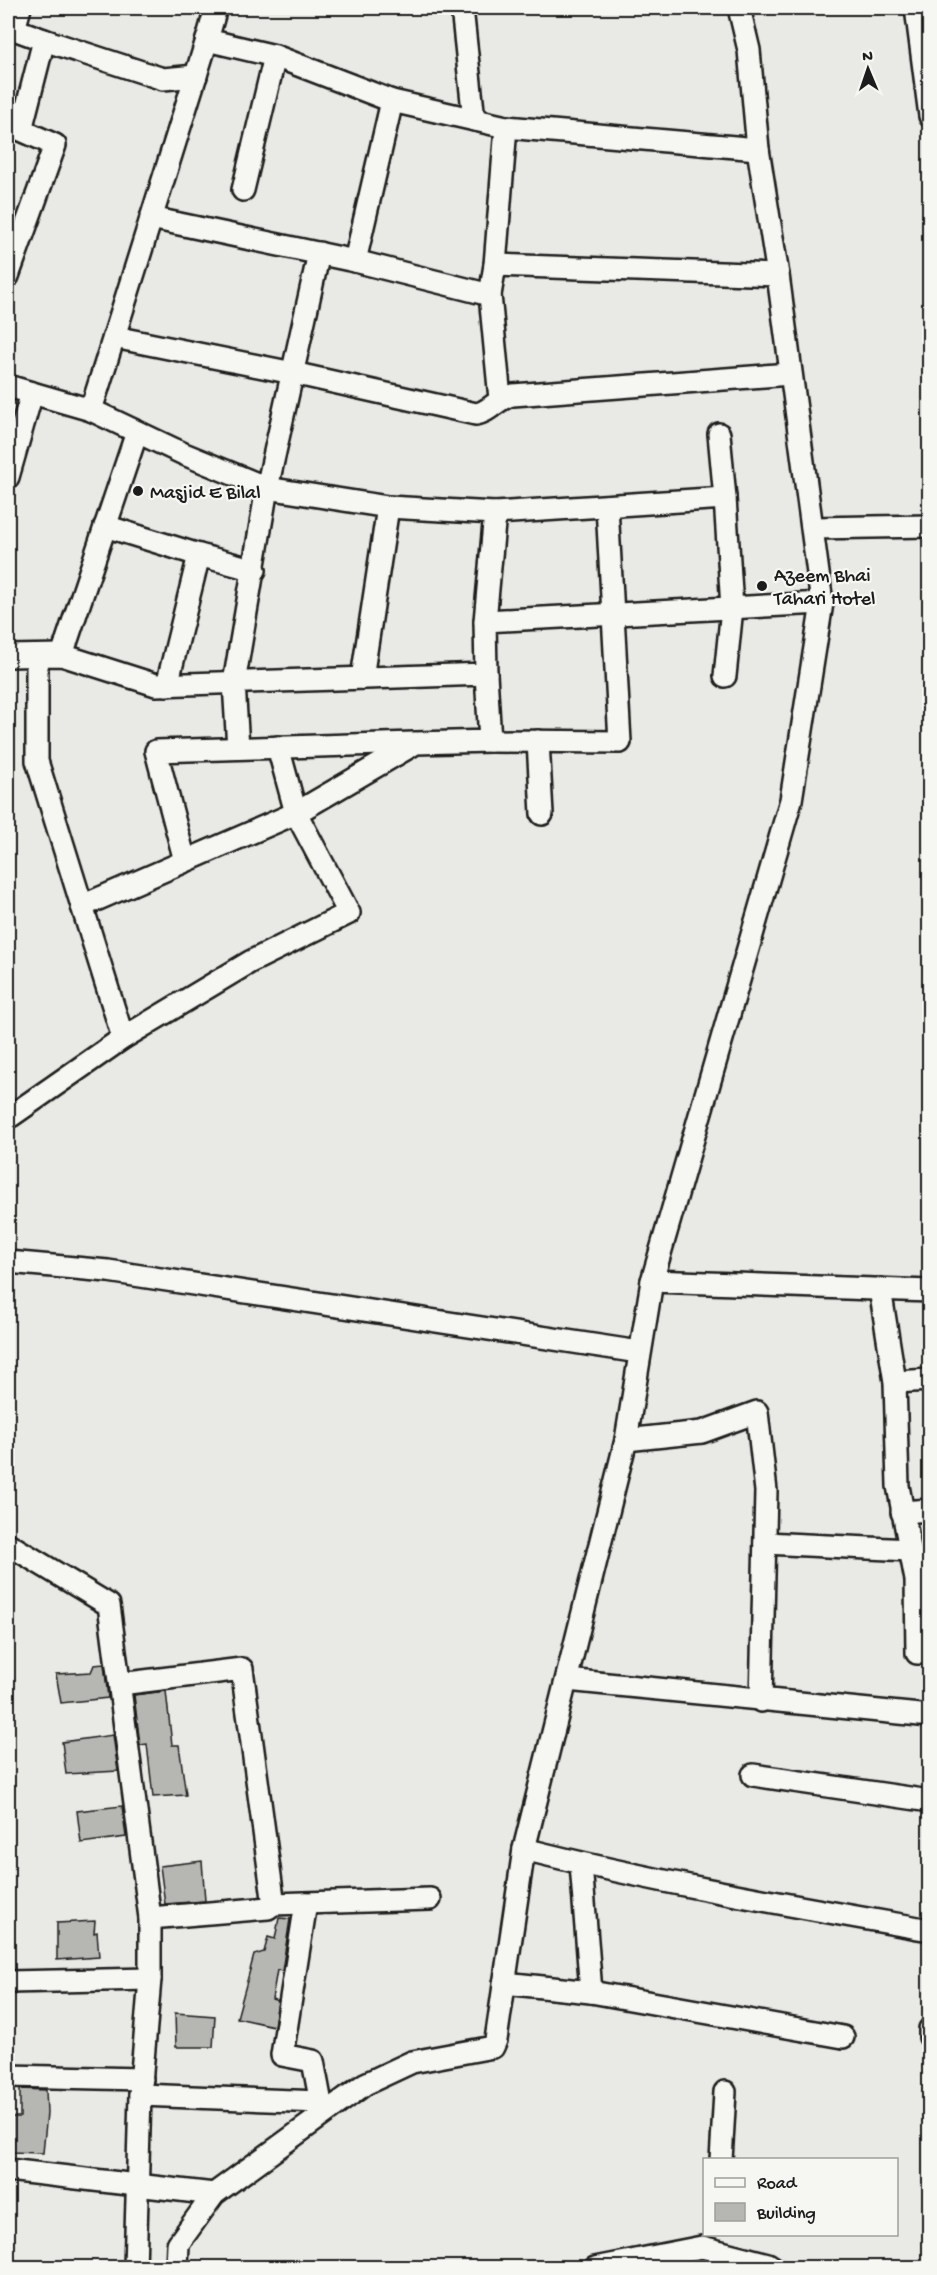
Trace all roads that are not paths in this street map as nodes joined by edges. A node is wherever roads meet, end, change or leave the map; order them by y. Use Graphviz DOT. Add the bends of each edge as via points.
graph roads {
  1 [pos="20,8"];
  2 [pos="216,8"];
  3 [pos="462,8"];
  4 [pos="739,8"];
  5 [pos="916,8"];
  6 [pos="11,28"];
  7 [pos="44,40"];
  8 [pos="207,40"];
  9 [pos="275,56"];
  10 [pos="196,76"];
  11 [pos="393,100"];
  12 [pos="930,116"];
  13 [pos="474,120"];
  14 [pos="506,127"];
  15 [pos="14,128"];
  16 [pos="758,149"];
  17 [pos="243,190"];
  18 [pos="151,218"];
  19 [pos="319,253"];
  20 [pos="356,261"];
  21 [pos="495,265"];
  22 [pos="778,275"];
  23 [pos="8,276"];
  24 [pos="490,295"];
  25 [pos="114,337"];
  26 [pos="293,373"];
  27 [pos="790,374"];
  28 [pos="8,386"];
  29 [pos="32,393"];
  30 [pos="500,399"];
  31 [pos="91,410"];
  32 [pos="137,432"];
  33 [pos="719,434"];
  34 [pos="8,477"];
  35 [pos="267,488"];
  36 [pos="725,498"];
  37 [pos="608,506"];
  38 [pos="388,507"];
  39 [pos="495,513"];
  40 [pos="105,526"];
  41 [pos="930,526"];
  42 [pos="813,528"];
  43 [pos="199,555"];
  44 [pos="255,570"];
  45 [pos="822,603"];
  46 [pos="732,608"];
  47 [pos="612,613"];
  48 [pos="485,621"];
  49 [pos="8,656"];
  50 [pos="37,656"];
  51 [pos="62,656"];
  52 [pos="486,674"];
  53 [pos="725,676"];
  54 [pos="362,678"];
  55 [pos="234,683"];
  56 [pos="167,685"];
  57 [pos="490,741"];
  58 [pos="538,741"];
  59 [pos="416,742"];
  60 [pos="278,747"];
  61 [pos="238,748"];
  62 [pos="296,813"];
  63 [pos="542,814"];
  64 [pos="185,861"];
  65 [pos="82,906"];
  66 [pos="123,1038"];
  67 [pos="9,1113"];
  68 [pos="8,1262"];
  69 [pos="652,1281"];
  70 [pos="880,1289"];
  71 [pos="930,1291"];
  72 [pos="639,1352"];
  73 [pos="930,1380"];
  74 [pos="895,1382"];
  75 [pos="626,1440"];
  76 [pos="930,1510"];
  77 [pos="903,1512"];
  78 [pos="8,1544"];
  79 [pos="765,1544"];
  80 [pos="910,1550"];
  81 [pos="930,1653"];
  82 [pos="567,1680"];
  83 [pos="120,1684"];
  84 [pos="761,1701"];
  85 [pos="930,1716"];
  86 [pos="753,1774"];
  87 [pos="930,1801"];
  88 [pos="524,1850"];
  89 [pos="581,1864"];
  90 [pos="430,1899"];
  91 [pos="306,1903"];
  92 [pos="273,1904"];
  93 [pos="150,1918"];
  94 [pos="930,1930"];
  95 [pos="150,1979"];
  96 [pos="8,1982"];
  97 [pos="504,1983"];
  98 [pos="591,1992"];
  99 [pos="930,2029"];
  100 [pos="843,2037"];
  101 [pos="930,2037"];
  102 [pos="8,2076"];
  103 [pos="141,2087"];
  104 [pos="725,2092"];
  105 [pos="322,2108"];
  106 [pos="721,2158"];
  107 [pos="8,2170"];
  108 [pos="136,2187"];
  109 [pos="214,2194"];
  110 [pos="716,2243"];
  111 [pos="135,2268"];
  112 [pos="177,2268"];
  113 [pos="595,2268"];
  114 [pos="774,2268"];
  1 -- 6 [label="street"];
  2 -- 8 [label="street"];
  3 -- 13 [label="street"];
  4 -- 16 [label="street" via="748,50"];
  5 -- 12 [label="street"];
  6 -- 7 [label="street"];
  7 -- 10 [label="street" via="163,79"];
  7 -- 15 [label="street"];
  8 -- 9 [label="street"];
  8 -- 10 [label="street"];
  9 -- 11 [label="street"];
  9 -- 17 [label="street"];
  10 -- 18 [label="street"];
  11 -- 13 [label="street"];
  11 -- 20 [label="street"];
  13 -- 14 [label="street"];
  14 -- 16 [label="street"];
  14 -- 21 [label="street"];
  15 -- 23 [label="street" via="55,145"];
  16 -- 22 [label="street"];
  18 -- 19 [label="street"];
  18 -- 25 [label="street"];
  19 -- 20 [label="street"];
  19 -- 26 [label="street"];
  20 -- 24 [label="street"];
  21 -- 22 [label="street"];
  21 -- 24 [label="street"];
  22 -- 27 [label="street"];
  24 -- 30 [label="street"];
  25 -- 26 [label="street"];
  25 -- 31 [label="street"];
  26 -- 30 [label="street" via="476,414"];
  26 -- 35 [label="street"];
  27 -- 30 [label="street"];
  27 -- 42 [label="street"];
  28 -- 29 [label="street"];
  29 -- 31 [label="street"];
  29 -- 34 [label="street"];
  31 -- 32 [label="street"];
  32 -- 35 [label="street"];
  32 -- 40 [label="street"];
  33 -- 36 [label="street"];
  35 -- 38 [label="street"];
  35 -- 44 [label="street"];
  36 -- 37 [label="street"];
  36 -- 46 [label="street"];
  37 -- 39 [label="street"];
  37 -- 47 [label="street"];
  38 -- 39 [label="street"];
  38 -- 54 [label="street"];
  39 -- 48 [label="street"];
  40 -- 43 [label="street"];
  40 -- 51 [label="street"];
  41 -- 42 [label="street"];
  42 -- 45 [label="street"];
  43 -- 44 [label="street"];
  43 -- 56 [label="street"];
  44 -- 55 [label="street"];
  45 -- 46 [label="street"];
  45 -- 69 [label="street" via="791,800"];
  46 -- 47 [label="street"];
  46 -- 53 [label="street"];
  47 -- 48 [label="street"];
  47 -- 58 [label="street" via="620,742"];
  48 -- 52 [label="street"];
  49 -- 50 [label="street"];
  50 -- 51 [label="street"];
  50 -- 65 [label="street" via="37,761"];
  51 -- 56 [label="street"];
  52 -- 54 [label="street"];
  52 -- 57 [label="street"];
  54 -- 55 [label="street"];
  55 -- 56 [label="street"];
  55 -- 61 [label="street"];
  57 -- 58 [label="street"];
  57 -- 59 [label="street"];
  58 -- 63 [label="street"];
  59 -- 60 [label="street"];
  59 -- 62 [label="street"];
  60 -- 61 [label="street"];
  60 -- 62 [label="street"];
  61 -- 64 [label="street" via="156,751"];
  62 -- 64 [label="street"];
  62 -- 66 [label="street" via="349,913 250,962"];
  64 -- 65 [label="street"];
  65 -- 66 [label="street"];
  66 -- 67 [label="street"];
  68 -- 72 [label="street" via="108,1271"];
  69 -- 70 [label="street"];
  69 -- 72 [label="street"];
  70 -- 71 [label="street"];
  70 -- 74 [label="street"];
  72 -- 75 [label="street"];
  73 -- 74 [label="street"];
  74 -- 77 [label="street" via="898,1486"];
  75 -- 79 [label="street" via="702,1432 757,1412 766,1491"];
  75 -- 82 [label="street"];
  76 -- 77 [label="street"];
  77 -- 80 [label="street"];
  78 -- 83 [label="street" via="109,1605"];
  79 -- 80 [label="street"];
  79 -- 84 [label="street"];
  80 -- 81 [label="street" via="916,1580 917,1653"];
  82 -- 84 [label="street"];
  82 -- 88 [label="street"];
  83 -- 92 [label="street" via="242,1668"];
  83 -- 93 [label="street"];
  84 -- 85 [label="street"];
  86 -- 87 [label="street"];
  88 -- 89 [label="street"];
  88 -- 97 [label="street"];
  89 -- 94 [label="street"];
  89 -- 98 [label="street"];
  90 -- 91 [label="street"];
  91 -- 92 [label="street"];
  91 -- 105 [label="street" via="282,2055 313,2061"];
  92 -- 93 [label="street" via="268,1908"];
  93 -- 95 [label="street"];
  95 -- 96 [label="street"];
  95 -- 103 [label="street"];
  97 -- 98 [label="street"];
  97 -- 105 [label="street" via="493,2048 412,2062"];
  98 -- 100 [label="street"];
  99 -- 101 [label="street"];
  102 -- 103 [label="street"];
  103 -- 105 [label="street"];
  103 -- 108 [label="street"];
  104 -- 106 [label="street"];
  105 -- 109 [label="street"];
  107 -- 108 [label="street"];
  108 -- 109 [label="street"];
  108 -- 111 [label="street"];
  109 -- 112 [label="street" via="178,2244"];
  110 -- 113 [label="street"];
  110 -- 114 [label="street"];
}
